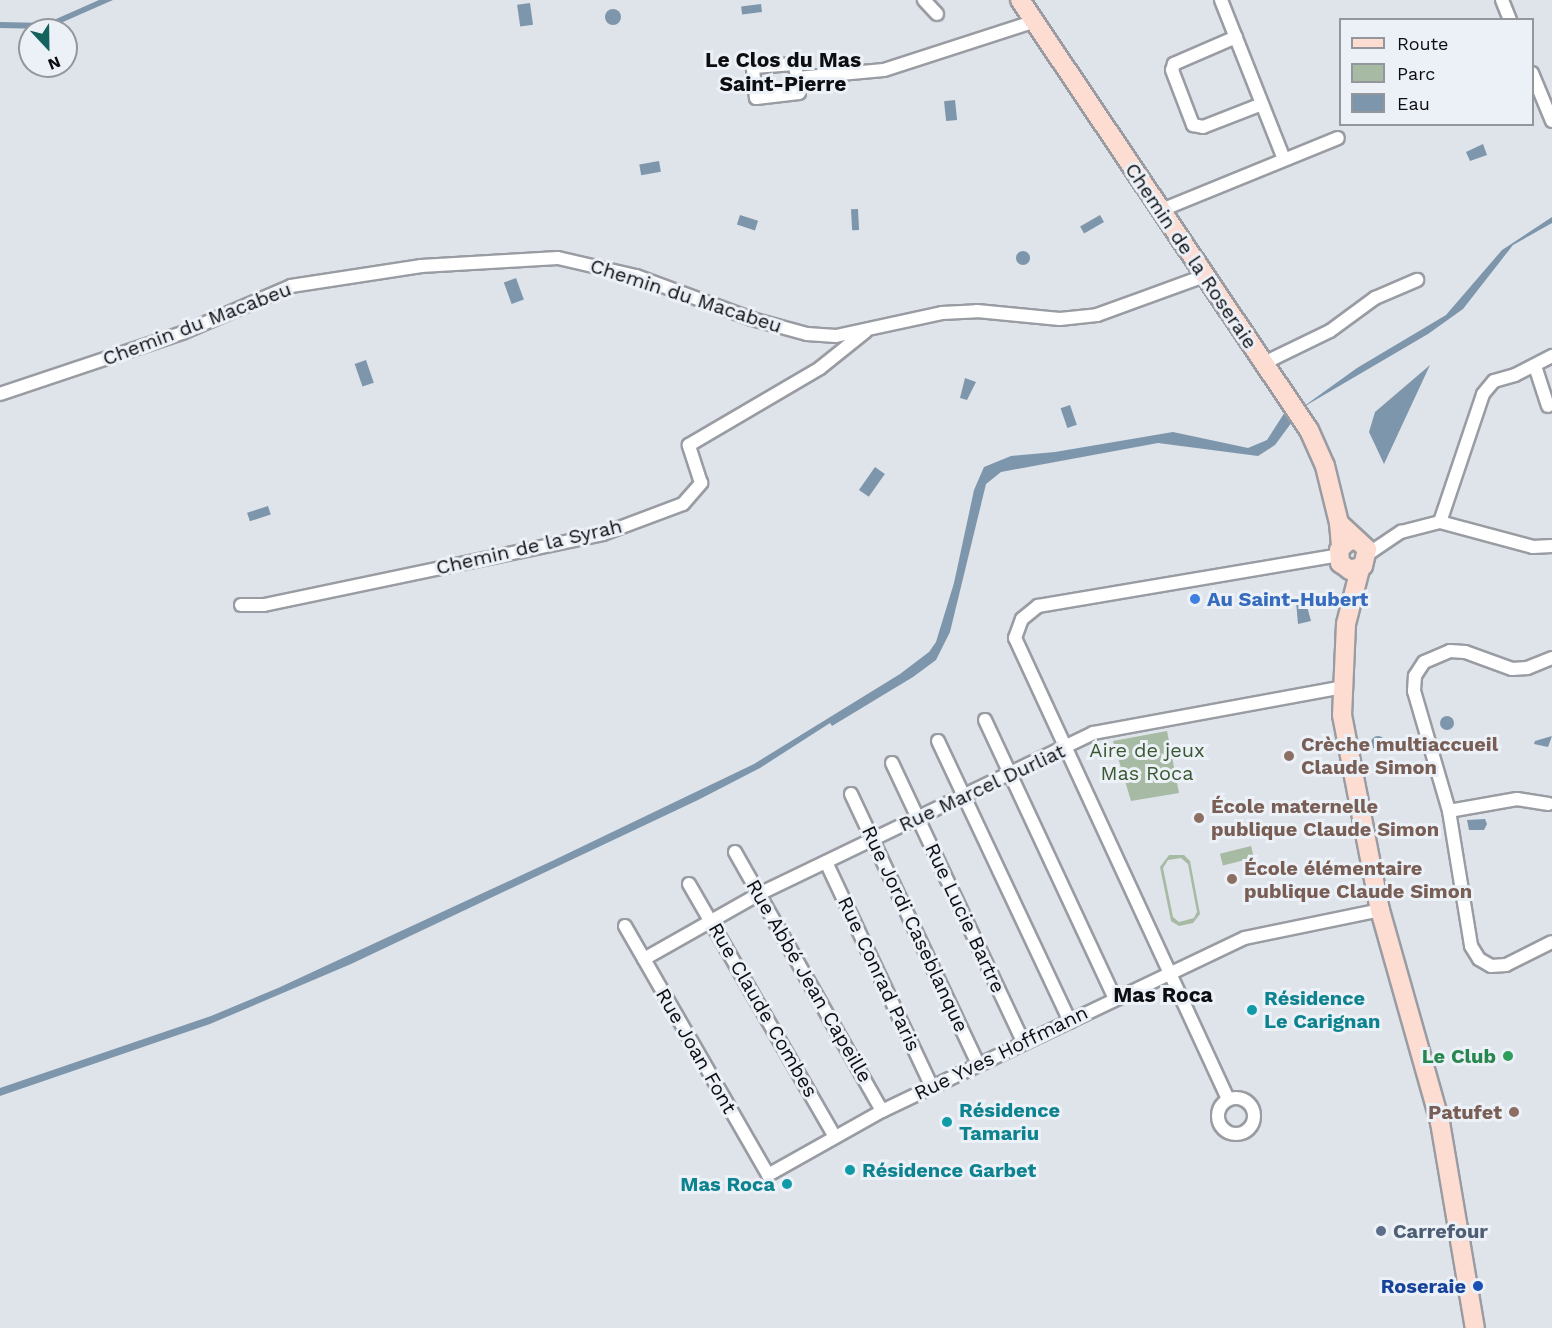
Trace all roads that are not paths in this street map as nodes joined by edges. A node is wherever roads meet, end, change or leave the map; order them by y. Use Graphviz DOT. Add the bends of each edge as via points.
graph roads {
  1 [pos="924,0"];
  2 [pos="1020,0"];
  3 [pos="1221,0"];
  4 [pos="1502,0"];
  5 [pos="936,14"];
  6 [pos="1509,18"];
  7 [pos="1036,21"];
  8 [pos="1236,38"];
  9 [pos="1534,76"];
  10 [pos="797,78"];
  11 [pos="1263,104"];
  12 [pos="1552,121"];
  13 [pos="1338,138"];
  14 [pos="1284,159"];
  15 [pos="1159,211"];
  16 [pos="1204,276"];
  17 [pos="1417,280"];
  18 [pos="866,332"];
  19 [pos="1552,356"];
  20 [pos="1263,363"];
  21 [pos="1535,366"];
  22 [pos="0,394"];
  23 [pos="1548,406"];
  24 [pos="1440,522"];
  25 [pos="1552,546"];
  26 [pos="1353,553"];
  27 [pos="241,605"];
  28 [pos="1552,658"];
  29 [pos="1344,687"];
  30 [pos="985,720"];
  31 [pos="938,741"];
  32 [pos="1064,750"];
  33 [pos="892,763"];
  34 [pos="1011,775"];
  35 [pos="851,794"];
  36 [pos="965,796"];
  37 [pos="1549,804"];
  38 [pos="1449,811"];
  39 [pos="918,818"];
  40 [pos="873,840"];
  41 [pos="735,852"];
  42 [pos="826,862"];
  43 [pos="689,884"];
  44 [pos="759,894"];
  45 [pos="1380,910"];
  46 [pos="711,921"];
  47 [pos="625,926"];
  48 [pos="1552,942"];
  49 [pos="644,959"];
  50 [pos="1171,973"];
  51 [pos="1115,999"];
  52 [pos="1070,1021"];
  53 [pos="1023,1042"];
  54 [pos="978,1064"];
  55 [pos="932,1087"];
  56 [pos="1228,1100"];
  57 [pos="882,1111"];
  58 [pos="836,1137"];
  59 [pos="768,1175"];
  60 [pos="1475,1328"];
  1 -- 5 [label="street"];
  2 -- 7 [label="street, Chemin de la Roseraie"];
  3 -- 8 [label="street"];
  4 -- 6 [label="street"];
  7 -- 10 [label="street" via="884,70"];
  7 -- 15 [label="street, Chemin de la Roseraie"];
  8 -- 11 [label="street"];
  8 -- 11 [label="street" via="1174,64 1172,70 1193,125 1203,127"];
  9 -- 12 [label="street"];
  11 -- 14 [label="street"];
  13 -- 14 [label="street"];
  14 -- 15 [label="street"];
  15 -- 16 [label="street, Chemin de la Roseraie"];
  16 -- 18 [label="street, Chemin du Macabeu" via="1097,315 1060,319 977,311 942,313"];
  16 -- 20 [label="street, Chemin de la Roseraie"];
  17 -- 20 [label="street" via="1375,298 1330,331"];
  18 -- 22 [label="street, Chemin du Macabeu" via="807,334 752,319 636,276 558,258 496,260 421,266 291,286 182,333"];
  18 -- 27 [label="street, Chemin de la Syrah" via="820,368 689,445 701,483 683,504 638,523 580,539 264,605"];
  19 -- 21 [label="street"];
  20 -- 26 [label="street, Chemin de la Roseraie" via="1309,430 1325,466 1339,523"];
  21 -- 23 [label="street"];
  21 -- 24 [label="street" via="1494,381 1483,394"];
  24 -- 25 [label="street" via="1533,547"];
  24 -- 26 [label="street"];
  26 -- 29 [label="street, Chemin de la Roseraie"];
  26 -- 32 [label="street" via="1038,606 1022,619 1015,639"];
  28 -- 38 [label="street" via="1512,669 1465,652 1450,651 1424,662 1415,676 1414,691"];
  29 -- 32 [label="street, Rue Marcel Durliat" via="1093,733"];
  29 -- 45 [label="street, Chemin de la Roseraie" via="1342,715"];
  30 -- 34 [label="street"];
  31 -- 36 [label="street"];
  32 -- 34 [label="street, Rue Marcel Durliat"];
  32 -- 50 [label="street"];
  33 -- 39 [label="street, Rue Lucie Bartre"];
  34 -- 36 [label="street, Rue Marcel Durliat"];
  34 -- 51 [label="street"];
  35 -- 40 [label="street, Rue Jordi Caseblanque"];
  36 -- 39 [label="street, Rue Marcel Durliat"];
  36 -- 52 [label="street"];
  37 -- 38 [label="street" via="1516,799"];
  38 -- 48 [label="street" via="1471,946 1479,959 1491,966 1506,965"];
  39 -- 40 [label="street, Rue Marcel Durliat"];
  39 -- 53 [label="street, Rue Lucie Bartre"];
  40 -- 42 [label="street, Rue Marcel Durliat"];
  40 -- 54 [label="street, Rue Jordi Caseblanque"];
  41 -- 44 [label="street, Rue Abbé Jean Capeille"];
  42 -- 44 [label="street, Rue Marcel Durliat"];
  42 -- 55 [label="street, Rue Conrad Paris"];
  43 -- 46 [label="street, Rue Claude Combes"];
  44 -- 46 [label="street, Rue Marcel Durliat"];
  44 -- 57 [label="street, Rue Abbé Jean Capeille"];
  45 -- 50 [label="street, Rue Yves Hoffmann" via="1245,938"];
  45 -- 60 [label="street, Chemin de la Roseraie" via="1440,1122"];
  46 -- 49 [label="street, Rue Marcel Durliat"];
  46 -- 58 [label="street, Rue Claude Combes"];
  47 -- 49 [label="street, Rue Joan Font"];
  49 -- 59 [label="street, Rue Joan Font"];
  50 -- 51 [label="street, Rue Yves Hoffmann"];
  50 -- 56 [label="street"];
  51 -- 52 [label="street, Rue Yves Hoffmann"];
  52 -- 53 [label="street, Rue Yves Hoffmann"];
  53 -- 54 [label="street, Rue Yves Hoffmann"];
  54 -- 55 [label="street, Rue Yves Hoffmann"];
  55 -- 57 [label="street, Rue Yves Hoffmann"];
  57 -- 58 [label="street, Rue Yves Hoffmann"];
  58 -- 59 [label="street, Rue Yves Hoffmann"];
}
